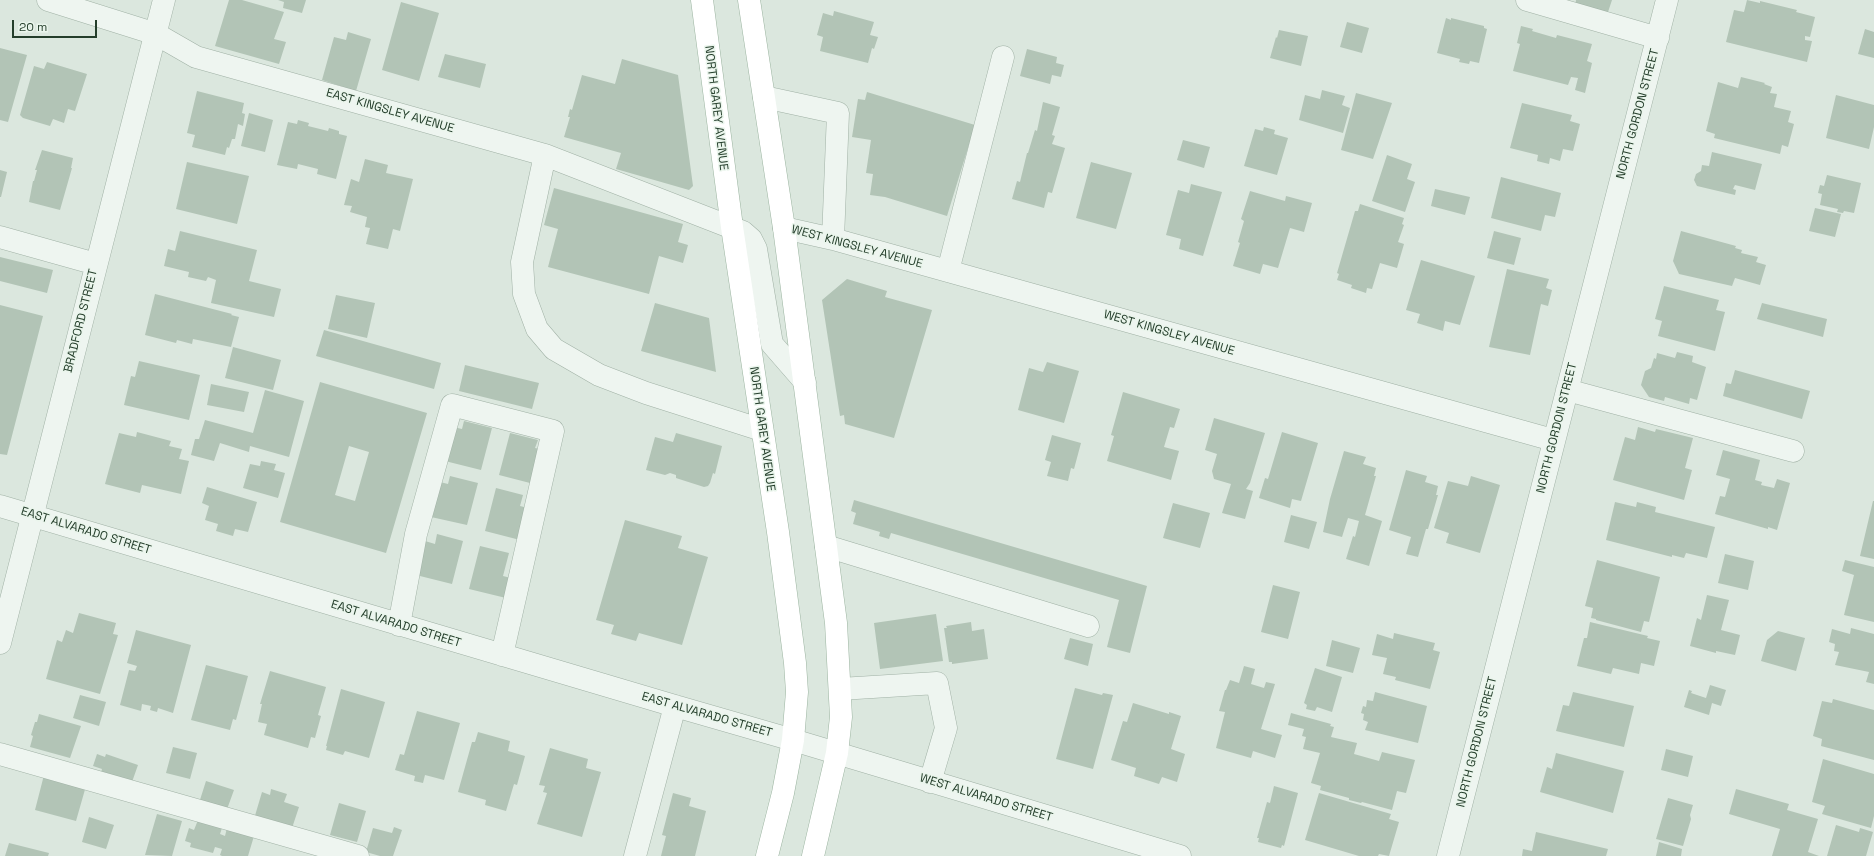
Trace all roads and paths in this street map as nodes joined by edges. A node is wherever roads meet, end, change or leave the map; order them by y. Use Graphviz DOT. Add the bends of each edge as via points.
graph roads {
  1 [pos="48,0"];
  2 [pos="164,0"];
  3 [pos="702,0"];
  4 [pos="749,0"];
  5 [pos="1527,0"];
  6 [pos="1667,0"];
  7 [pos="156,34"];
  8 [pos="1658,38"];
  9 [pos="1003,57"];
  10 [pos="764,97"];
  11 [pos="545,155"];
  12 [pos="732,227"];
  13 [pos="784,228"];
  14 [pos="0,237"];
  15 [pos="833,239"];
  16 [pos="96,264"];
  17 [pos="948,271"];
  18 [pos="805,382"];
  19 [pos="1567,390"];
  20 [pos="762,430"];
  21 [pos="1554,440"];
  22 [pos="1793,451"];
  23 [pos="0,506"];
  24 [pos="33,516"];
  25 [pos="826,546"];
  26 [pos="400,625"];
  27 [pos="1088,626"];
  28 [pos="0,643"];
  29 [pos="502,655"];
  30 [pos="840,689"];
  31 [pos="674,706"];
  32 [pos="793,740"];
  33 [pos="837,753"];
  34 [pos="0,754"];
  35 [pos="930,782"];
  36 [pos="1140,850"];
  37 [pos="358,856"];
  38 [pos="635,856"];
  39 [pos="766,856"];
  40 [pos="813,856"];
  41 [pos="1180,856"];
  42 [pos="1448,856"];
  1 -- 7 [label="street, EAST KINGSLEY AVENUE"];
  2 -- 7 [label="street, BRADFORD STREET"];
  3 -- 12 [label="main road, NORTH GAREY AVENUE"];
  4 -- 10 [label="main road"];
  5 -- 8 [label="street"];
  6 -- 8 [label="street, NORTH GORDON STREET"];
  7 -- 11 [label="street, EAST KINGSLEY AVENUE" via="196,57"];
  7 -- 16 [label="street, BRADFORD STREET"];
  8 -- 19 [label="street, NORTH GORDON STREET"];
  9 -- 17 [label="street"];
  10 -- 13 [label="main road"];
  10 -- 15 [label="street" via="838,113"];
  11 -- 12 [label="street, EAST KINGSLEY AVENUE"];
  11 -- 20 [label="street" via="522,262 524,294 537,329 554,348 599,375 646,393"];
  12 -- 18 [label="street, EAST KINGSLEY AVENUE" via="751,239 756,249 772,344"];
  12 -- 20 [label="main road, NORTH GAREY AVENUE"];
  13 -- 15 [label="street, WEST KINGSLEY AVENUE"];
  13 -- 18 [label="main road"];
  14 -- 16 [label="street"];
  15 -- 17 [label="street, WEST KINGSLEY AVENUE"];
  16 -- 24 [label="street, BRADFORD STREET"];
  17 -- 21 [label="street, WEST KINGSLEY AVENUE"];
  18 -- 25 [label="main road"];
  19 -- 21 [label="street, NORTH GORDON STREET"];
  19 -- 22 [label="street"];
  20 -- 32 [label="main road, NORTH GAREY AVENUE" via="795,663"];
  21 -- 42 [label="street, NORTH GORDON STREET"];
  23 -- 24 [label="street, EAST ALVARADO STREET"];
  24 -- 26 [label="street, EAST ALVARADO STREET"];
  24 -- 28 [label="street, BRADFORD STREET"];
  25 -- 27 [label="street"];
  25 -- 30 [label="main road" via="836,623"];
  26 -- 29 [label="street, EAST ALVARADO STREET"];
  26 -- 29 [label="street" via="416,534 452,405 553,430"];
  29 -- 31 [label="street, EAST ALVARADO STREET"];
  30 -- 33 [label="main road" via="841,717"];
  30 -- 35 [label="street" via="937,683 946,728"];
  31 -- 32 [label="street, EAST ALVARADO STREET"];
  31 -- 38 [label="street"];
  32 -- 33 [label="street, WEST ALVARADO STREET"];
  32 -- 39 [label="main road, NORTH GAREY AVENUE" via="783,793"];
  33 -- 35 [label="street, WEST ALVARADO STREET"];
  33 -- 40 [label="main road"];
  34 -- 37 [label="street"];
  35 -- 36 [label="street, WEST ALVARADO STREET"];
  36 -- 41 [label="street, WEST ALVARADO STREET"];
}
